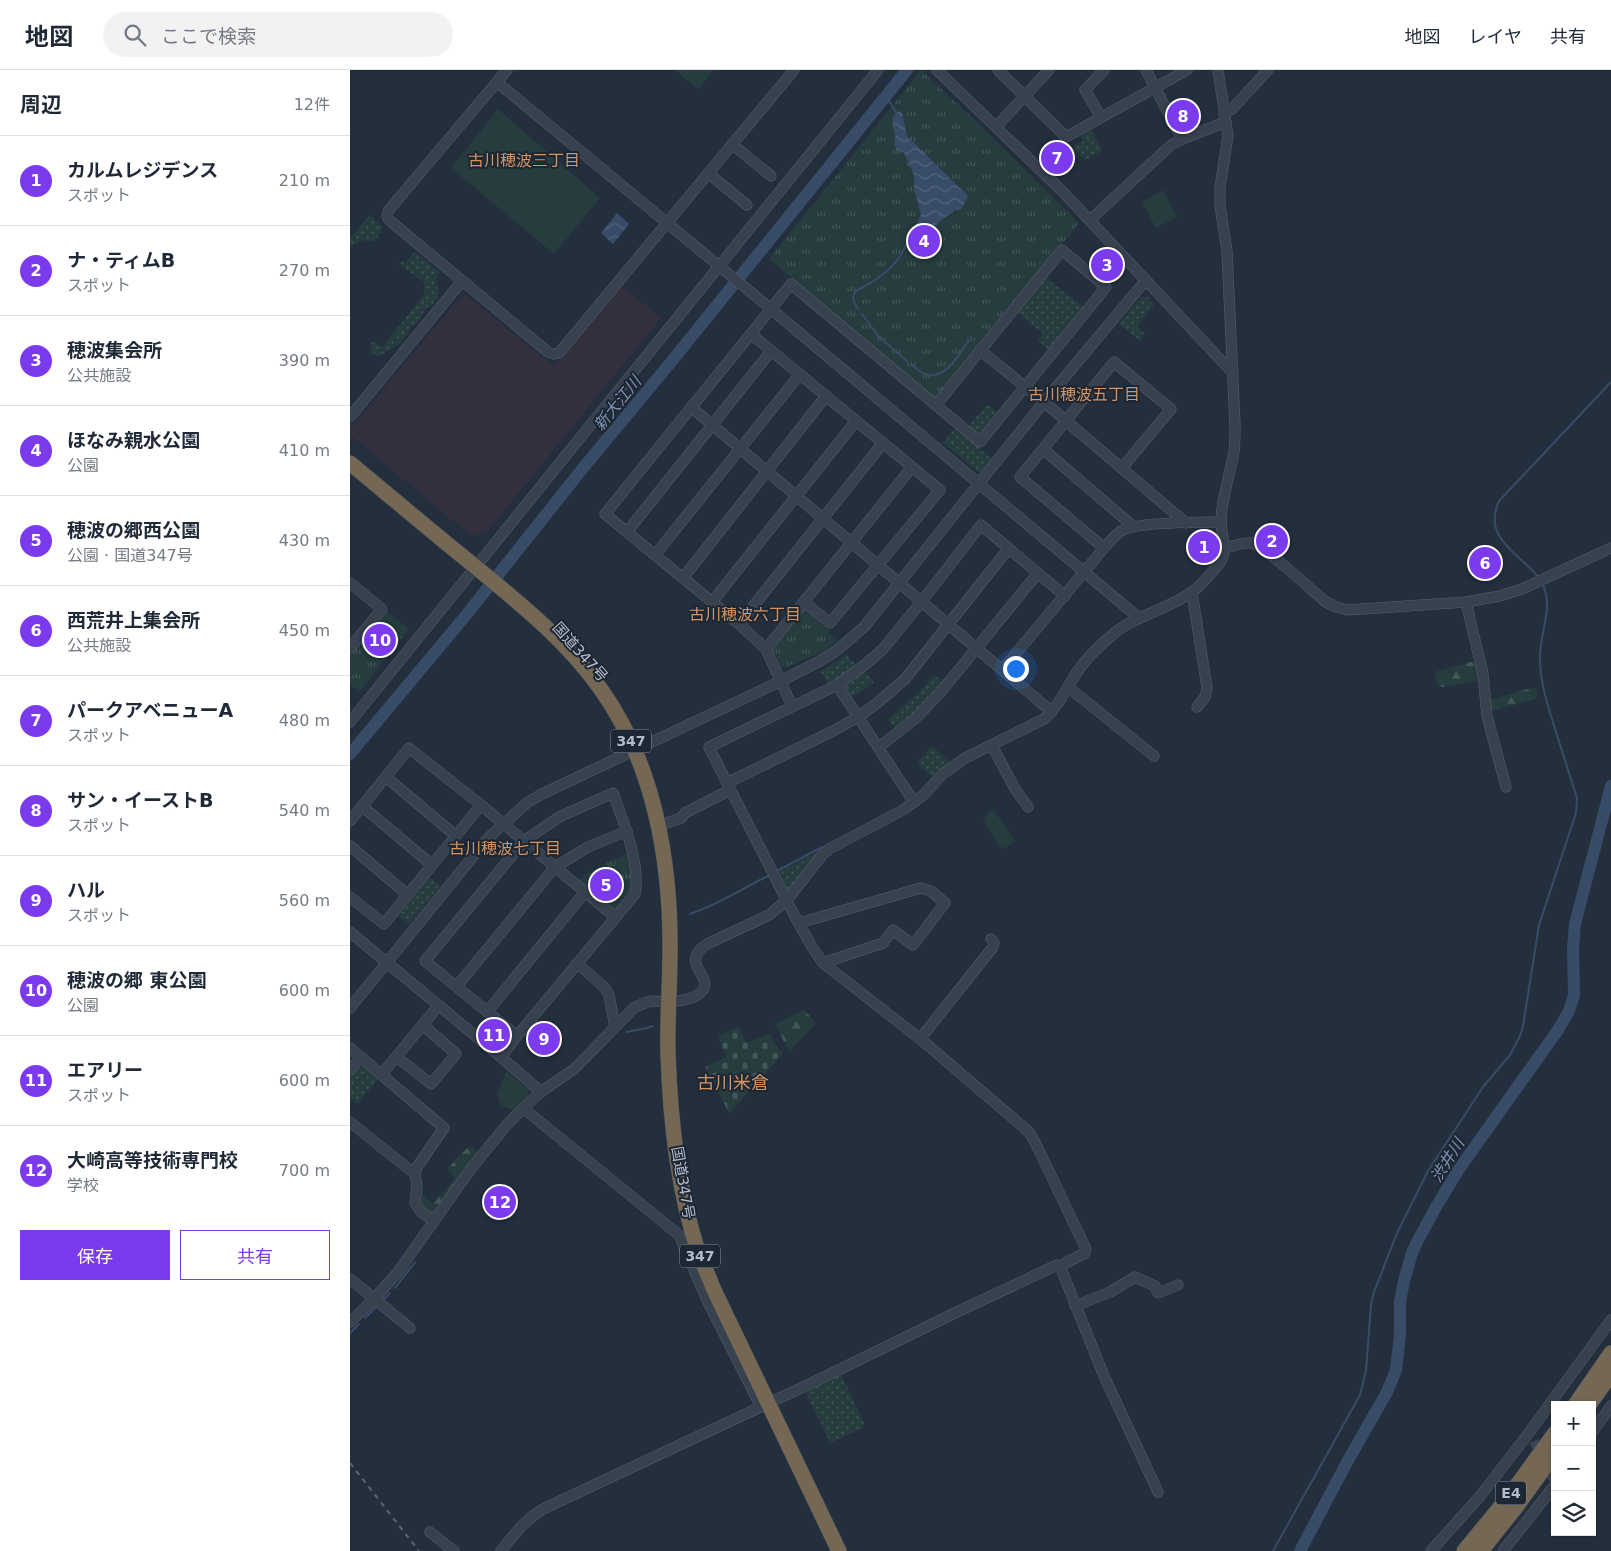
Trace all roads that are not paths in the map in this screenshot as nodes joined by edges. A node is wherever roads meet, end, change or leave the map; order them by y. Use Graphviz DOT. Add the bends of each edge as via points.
graph roads {
  1 [pos="507,70"];
  2 [pos="794,70"];
  3 [pos="878,70"];
  4 [pos="937,70"];
  5 [pos="998,70"];
  6 [pos="1049,70"];
  7 [pos="1104,70"];
  8 [pos="1146,70"];
  9 [pos="1187,70"];
  10 [pos="1218,70"];
  11 [pos="1268,70"];
  12 [pos="497,82"];
  13 [pos="1155,88"];
  14 [pos="1025,96"];
  15 [pos="1101,118"];
  16 [pos="1225,118"];
  17 [pos="996,127"];
  18 [pos="1182,139"];
  19 [pos="732,144"];
  20 [pos="708,173"];
  21 [pos="771,176"];
  22 [pos="747,205"];
  23 [pos="1090,220"];
  24 [pos="667,223"];
  25 [pos="719,266"];
  26 [pos="1146,280"];
  27 [pos="462,281"];
  28 [pos="771,309"];
  29 [pos="751,334"];
  30 [pos="980,350"];
  31 [pos="771,351"];
  32 [pos="1233,373"];
  33 [pos="800,374"];
  34 [pos="1026,387"];
  35 [pos="826,396"];
  36 [pos="1044,402"];
  37 [pos="936,405"];
  38 [pos="691,407"];
  39 [pos="350,416"];
  40 [pos="856,420"];
  41 [pos="1066,421"];
  42 [pos="712,425"];
  43 [pos="883,443"];
  44 [pos="740,448"];
  45 [pos="1043,448"];
  46 [pos="350,451"];
  47 [pos="350,463"];
  48 [pos="912,467"];
  49 [pos="1122,468"];
  50 [pos="767,471"];
  51 [pos="980,483"];
  52 [pos="796,495"];
  53 [pos="823,518"];
  54 [pos="1221,522"];
  55 [pos="1186,523"];
  56 [pos="1134,527"];
  57 [pos="626,532"];
  58 [pos="852,542"];
  59 [pos="1009,548"];
  60 [pos="1104,548"];
  61 [pos="1225,548"];
  62 [pos="1611,548"];
  63 [pos="655,555"];
  64 [pos="878,565"];
  65 [pos="483,567"];
  66 [pos="1085,572"];
  67 [pos="1038,573"];
  68 [pos="683,578"];
  69 [pos="900,582"];
  70 [pos="350,584"];
  71 [pos="1192,592"];
  72 [pos="1065,596"];
  73 [pos="922,601"];
  74 [pos="712,602"];
  75 [pos="804,602"];
  76 [pos="1466,602"];
  77 [pos="1139,618"];
  78 [pos="739,624"];
  79 [pos="949,624"];
  80 [pos="350,648"];
  81 [pos="978,648"];
  82 [pos="766,649"];
  83 [pos="1003,669"];
  84 [pos="781,681"];
  85 [pos="837,685"];
  86 [pos="1068,687"];
  87 [pos="792,706"];
  88 [pos="1197,707"];
  89 [pos="1052,712"];
  90 [pos="858,717"];
  91 [pos="350,722"];
  92 [pos="879,746"];
  93 [pos="990,746"];
  94 [pos="639,747"];
  95 [pos="1154,756"];
  96 [pos="386,777"];
  97 [pos="729,786"];
  98 [pos="1506,787"];
  99 [pos="914,802"];
  100 [pos="481,805"];
  101 [pos="362,806"];
  102 [pos="1028,807"];
  103 [pos="350,820"];
  104 [pos="667,823"];
  105 [pos="503,824"];
  106 [pos="627,831"];
  107 [pos="456,836"];
  108 [pos="524,841"];
  109 [pos="350,846"];
  110 [pos="432,866"];
  111 [pos="555,867"];
  112 [pos="585,892"];
  113 [pos="408,895"];
  114 [pos="350,897"];
  115 [pos="787,900"];
  116 [pos="615,917"];
  117 [pos="800,923"];
  118 [pos="350,932"];
  119 [pos="671,933"];
  120 [pos="991,939"];
  121 [pos="387,962"];
  122 [pos="577,963"];
  123 [pos="823,963"];
  124 [pos="457,986"];
  125 [pos="669,1002"];
  126 [pos="439,1005"];
  127 [pos="350,1008"];
  128 [pos="487,1012"];
  129 [pos="422,1025"];
  130 [pos="615,1027"];
  131 [pos="517,1036"];
  132 [pos="920,1039"];
  133 [pos="350,1048"];
  134 [pos="361,1057"];
  135 [pos="397,1057"];
  136 [pos="501,1057"];
  137 [pos="350,1070"];
  138 [pos="382,1074"];
  139 [pos="541,1092"];
  140 [pos="523,1108"];
  141 [pos="350,1122"];
  142 [pos="415,1174"];
  143 [pos="434,1220"];
  144 [pos="1060,1266"];
  145 [pos="350,1279"];
  146 [pos="1178,1285"];
  147 [pos="374,1299"];
  148 [pos="1075,1306"];
  149 [pos="1611,1320"];
  150 [pos="350,1322"];
  151 [pos="410,1328"];
  152 [pos="1611,1354"];
  153 [pos="1611,1374"];
  154 [pos="1578,1401"];
  155 [pos="1592,1401"];
  156 [pos="765,1405"];
  157 [pos="1611,1406"];
  158 [pos="1596,1427"];
  159 [pos="1551,1438"];
  160 [pos="1551,1459"];
  161 [pos="1551,1490"];
  162 [pos="1158,1492"];
  163 [pos="430,1532"];
  164 [pos="454,1551"];
  165 [pos="501,1551"];
  166 [pos="839,1551"];
  167 [pos="1431,1551"];
  168 [pos="1464,1551"];
  169 [pos="1481,1551"];
  170 [pos="1503,1551"];
  1 -- 12 [label="street"];
  2 -- 19 [label="street"];
  3 -- 25 [label="street"];
  4 -- 17 [label="street"];
  5 -- 14 [label="street"];
  6 -- 14 [label="street"];
  7 -- 15 [label="street" via="1085,90"];
  8 -- 13 [label="street"];
  9 -- 13 [label="street"];
  10 -- 16 [label="street"];
  11 -- 16 [label="street"];
  12 -- 24 [label="street"];
  12 -- 27 [label="street" via="387,216"];
  13 -- 15 [label="street"];
  13 -- 18 [label="street"];
  14 -- 15 [label="street" via="1066,137"];
  14 -- 17 [label="street"];
  16 -- 18 [label="street"];
  16 -- 32 [label="street" via="1228,136 1220,205 1227,251"];
  17 -- 23 [label="street"];
  18 -- 23 [label="street" via="1171,145"];
  19 -- 20 [label="street"];
  19 -- 21 [label="street"];
  20 -- 22 [label="street"];
  20 -- 24 [label="street"];
  23 -- 26 [label="street"];
  24 -- 25 [label="street"];
  24 -- 27 [label="street" via="559,353 548,352"];
  25 -- 28 [label="street"];
  25 -- 65 [label="street"];
  26 -- 32 [label="street"];
  26 -- 36 [label="street"];
  27 -- 39 [label="street"];
  28 -- 29 [label="street"];
  28 -- 37 [label="street" via="791,284"];
  28 -- 51 [label="street"];
  29 -- 31 [label="street"];
  29 -- 38 [label="street"];
  30 -- 34 [label="street"];
  30 -- 34 [label="street" via="1062,250 1106,287"];
  30 -- 37 [label="street"];
  31 -- 33 [label="street"];
  31 -- 42 [label="street"];
  32 -- 54 [label="street" via="1235,444"];
  33 -- 35 [label="street"];
  33 -- 44 [label="street"];
  34 -- 36 [label="street"];
  34 -- 37 [label="street" via="980,442"];
  35 -- 40 [label="street"];
  35 -- 50 [label="street"];
  36 -- 41 [label="street"];
  36 -- 51 [label="street"];
  38 -- 42 [label="street"];
  38 -- 57 [label="street" via="605,514"];
  40 -- 43 [label="street"];
  40 -- 52 [label="street"];
  41 -- 45 [label="street"];
  41 -- 49 [label="street"];
  41 -- 49 [label="street" via="1114,362 1171,409"];
  42 -- 44 [label="street"];
  42 -- 57 [label="street"];
  43 -- 48 [label="street"];
  43 -- 53 [label="street"];
  44 -- 50 [label="street"];
  44 -- 63 [label="street"];
  45 -- 56 [label="street"];
  45 -- 60 [label="street" via="1020,477"];
  46 -- 65 [label="highway, 国道347号 / 347"];
  47 -- 65 [label="highway, 国道347号 / 347"];
  48 -- 58 [label="street"];
  48 -- 64 [label="street" via="940,490"];
  49 -- 55 [label="street"];
  50 -- 52 [label="street"];
  50 -- 68 [label="street"];
  51 -- 66 [label="street"];
  51 -- 69 [label="street"];
  52 -- 53 [label="street"];
  52 -- 74 [label="street"];
  53 -- 58 [label="street"];
  53 -- 78 [label="street"];
  54 -- 55 [label="street"];
  54 -- 61 [label="street"];
  55 -- 56 [label="street"];
  56 -- 60 [label="street" via="1122,530"];
  57 -- 63 [label="street"];
  58 -- 64 [label="street"];
  58 -- 75 [label="street"];
  59 -- 67 [label="street"];
  59 -- 73 [label="street" via="981,525"];
  59 -- 79 [label="street"];
  60 -- 66 [label="street"];
  61 -- 71 [label="street" via="1221,562"];
  61 -- 76 [label="street" via="1254,543 1336,608 1348,610"];
  62 -- 76 [label="street" via="1522,589"];
  63 -- 68 [label="street"];
  64 -- 69 [label="street"];
  64 -- 75 [label="street" via="830,623"];
  65 -- 91 [label="street"];
  65 -- 94 [label="highway, 国道347号 / 347" via="557,625 584,653 623,707"];
  66 -- 72 [label="street"];
  66 -- 77 [label="street"];
  67 -- 72 [label="street"];
  67 -- 81 [label="street"];
  68 -- 74 [label="street"];
  69 -- 73 [label="street"];
  69 -- 84 [label="street" via="850,640 820,661"];
  70 -- 80 [label="street" via="382,609"];
  71 -- 77 [label="street"];
  71 -- 88 [label="street" via="1207,688 1206,697"];
  72 -- 83 [label="street"];
  73 -- 79 [label="street"];
  73 -- 85 [label="street" via="882,649"];
  74 -- 78 [label="street"];
  75 -- 82 [label="street"];
  76 -- 98 [label="street" via="1483,674 1487,716"];
  77 -- 86 [label="street" via="1119,629 1098,648"];
  78 -- 82 [label="street"];
  79 -- 81 [label="street"];
  79 -- 90 [label="street" via="905,679"];
  81 -- 83 [label="street"];
  81 -- 92 [label="street" via="915,719"];
  82 -- 84 [label="street"];
  83 -- 89 [label="street"];
  84 -- 87 [label="street"];
  84 -- 94 [label="street"];
  85 -- 87 [label="street"];
  85 -- 90 [label="street"];
  86 -- 89 [label="street"];
  86 -- 95 [label="street"];
  87 -- 97 [label="street" via="708,747"];
  89 -- 93 [label="street"];
  90 -- 92 [label="street"];
  90 -- 97 [label="street"];
  92 -- 99 [label="street"];
  93 -- 99 [label="street" via="944,773"];
  93 -- 102 [label="street"];
  94 -- 104 [label="highway, 国道347号 / 347" via="660,794"];
  94 -- 105 [label="street" via="542,794"];
  94 -- 119 [label="highway, 国道347号 / 347" via="661,841"];
  96 -- 100 [label="street" via="409,748"];
  96 -- 101 [label="street"];
  96 -- 107 [label="street"];
  97 -- 104 [label="street" via="681,818"];
  97 -- 115 [label="street"];
  99 -- 115 [label="street" via="829,849"];
  100 -- 105 [label="street"];
  100 -- 107 [label="street"];
  101 -- 103 [label="street"];
  101 -- 110 [label="street"];
  104 -- 119 [label="highway, 国道347号 / 347" via="673,860"];
  105 -- 108 [label="street"];
  105 -- 121 [label="street"];
  106 -- 108 [label="street" via="613,793 559,817"];
  106 -- 111 [label="street" via="588,847"];
  106 -- 116 [label="street" via="637,886 635,894"];
  107 -- 110 [label="street"];
  108 -- 111 [label="street"];
  108 -- 124 [label="street" via="425,961"];
  109 -- 113 [label="street"];
  110 -- 113 [label="street"];
  111 -- 112 [label="street"];
  111 -- 124 [label="street"];
  112 -- 116 [label="street"];
  112 -- 128 [label="street"];
  113 -- 114 [label="street" via="384,924"];
  115 -- 117 [label="street"];
  115 -- 125 [label="street" via="769,915 698,950 695,958 696,967 703,975 701,992"];
  116 -- 122 [label="street"];
  117 -- 123 [label="street"];
  117 -- 123 [label="street" via="921,888 931,890 945,903 913,945 893,930 883,943"];
  118 -- 121 [label="street"];
  119 -- 125 [label="highway, 国道347号 / 347"];
  120 -- 132 [label="street" via="993,947"];
  121 -- 126 [label="street"];
  121 -- 127 [label="street"];
  122 -- 130 [label="street" via="610,995"];
  122 -- 131 [label="street"];
  123 -- 132 [label="street"];
  124 -- 128 [label="street"];
  125 -- 130 [label="street" via="644,1003 634,1008"];
  125 -- 156 [label="highway, 国道347号 / 347" via="668,1053 683,1191 697,1249"];
  126 -- 129 [label="street"];
  126 -- 136 [label="street"];
  128 -- 131 [label="street"];
  129 -- 135 [label="street"];
  129 -- 135 [label="street" via="456,1054 431,1084"];
  130 -- 139 [label="street" via="574,1069"];
  131 -- 136 [label="street"];
  132 -- 144 [label="street" via="1029,1132 1086,1248 1084,1253"];
  133 -- 134 [label="street"];
  134 -- 137 [label="street"];
  134 -- 138 [label="street"];
  135 -- 138 [label="street"];
  136 -- 139 [label="street"];
  138 -- 142 [label="street" via="444,1128"];
  139 -- 140 [label="street"];
  140 -- 143 [label="street" via="486,1149"];
  140 -- 156 [label="street" via="679,1235 707,1300"];
  141 -- 142 [label="street"];
  142 -- 143 [label="street" via="415,1203"];
  143 -- 147 [label="street" via="398,1272"];
  144 -- 148 [label="street"];
  144 -- 156 [label="street" via="968,1306"];
  145 -- 147 [label="street"];
  146 -- 148 [label="street" via="1158,1293 1155,1286 1135,1277 1110,1292"];
  147 -- 150 [label="street"];
  147 -- 151 [label="street"];
  148 -- 162 [label="street"];
  149 -- 167 [label="street" via="1531,1438"];
  152 -- 154 [label="highway"];
  153 -- 155 [label="highway"];
  156 -- 165 [label="street" via="543,1509 522,1524"];
  156 -- 166 [label="highway, 国道347号 / 347"];
  157 -- 158 [label="street"];
  159 -- 168 [label="highway, E4"];
  160 -- 169 [label="highway, E4"];
  161 -- 170 [label="street"];
  163 -- 164 [label="street"];
}
